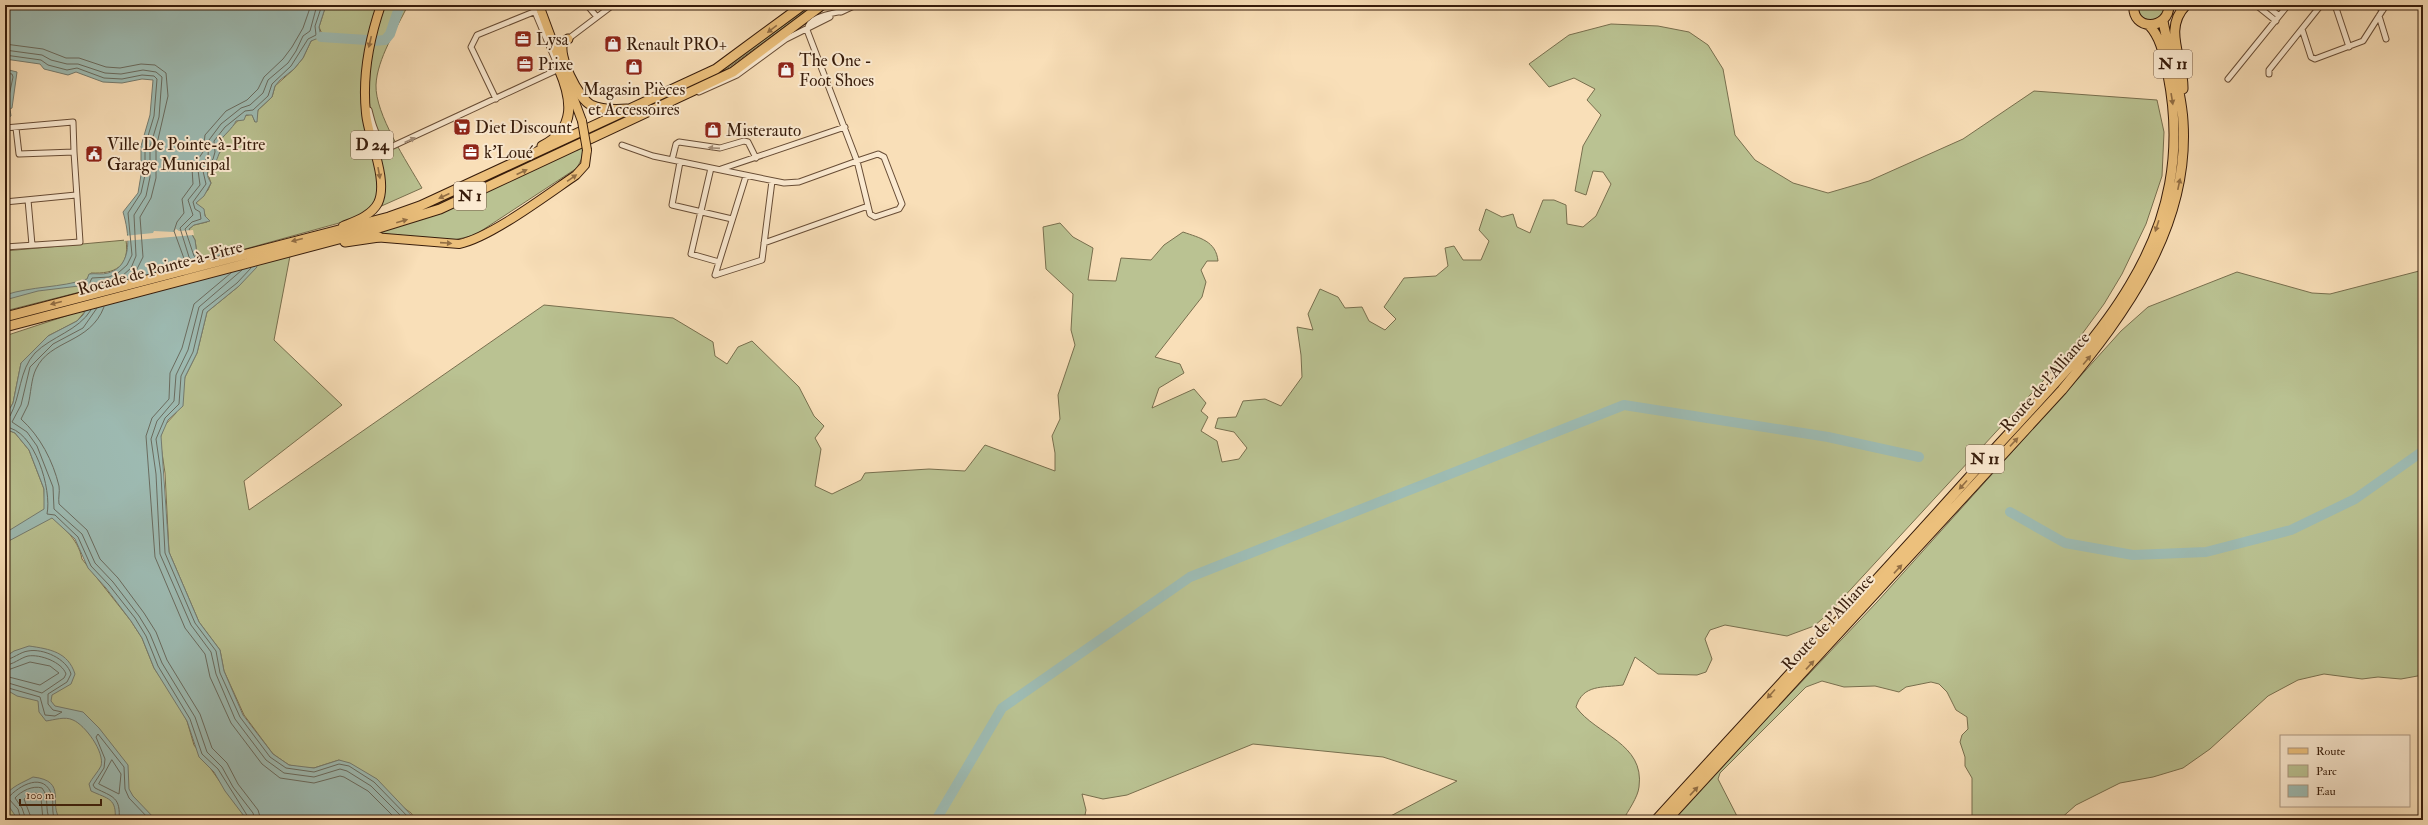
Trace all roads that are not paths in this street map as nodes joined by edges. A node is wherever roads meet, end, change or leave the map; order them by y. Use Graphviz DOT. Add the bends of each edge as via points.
graph roads {
  1 [pos="381,5"];
  2 [pos="532,5"];
  3 [pos="587,5"];
  4 [pos="613,5"];
  5 [pos="803,5"];
  6 [pos="822,5"];
  7 [pos="856,5"];
  8 [pos="2134,5"];
  9 [pos="2169,5"];
  10 [pos="2186,5"];
  11 [pos="2256,5"];
  12 [pos="2266,5"];
  13 [pos="2288,5"];
  14 [pos="2321,5"];
  15 [pos="2335,5"];
  16 [pos="2376,5"];
  17 [pos="2384,7"];
  18 [pos="538,8"];
  19 [pos="2280,16"];
  20 [pos="2379,16"];
  21 [pos="597,17"];
  22 [pos="2163,20"];
  23 [pos="2276,21"];
  24 [pos="2149,25"];
  25 [pos="2302,29"];
  26 [pos="808,30"];
  27 [pos="568,39"];
  28 [pos="2386,39"];
  29 [pos="2349,46"];
  30 [pos="559,69"];
  31 [pos="2269,74"];
  32 [pos="2228,79"];
  33 [pos="365,94"];
  34 [pos="496,99"];
  35 [pos="673,101"];
  36 [pos="2182,107"];
  37 [pos="632,108"];
  38 [pos="845,127"];
  39 [pos="5,128"];
  40 [pos="16,128"];
  41 [pos="622,145"];
  42 [pos="74,152"];
  43 [pos="756,158"];
  44 [pos="672,160"];
  45 [pos="857,161"];
  46 [pos="680,162"];
  47 [pos="711,168"];
  48 [pos="720,170"];
  49 [pos="746,176"];
  50 [pos="480,180"];
  51 [pos="772,181"];
  52 [pos="76,195"];
  53 [pos="28,200"];
  54 [pos="5,202"];
  55 [pos="868,206"];
  56 [pos="701,212"];
  57 [pos="732,219"];
  58 [pos="315,236"];
  59 [pos="379,237"];
  60 [pos="324,241"];
  61 [pos="764,243"];
  62 [pos="32,245"];
  63 [pos="5,247"];
  64 [pos="280,251"];
  65 [pos="719,262"];
  66 [pos="83,303"];
  67 [pos="31,310"];
  68 [pos="5,313"];
  69 [pos="5,317"];
  70 [pos="5,327"];
  71 [pos="1656,820"];
  72 [pos="1667,820"];
  1 -- 33 [label="main road, D 24, one-way" via="367,56"];
  2 -- 18 [label="street"];
  3 -- 21 [label="street"];
  4 -- 21 [label="street"];
  5 -- 37 [label="highway, N 1, one-way" via="716,69"];
  6 -- 35 [label="highway, N 1" via="733,72"];
  7 -- 26 [label="street"];
  8 -- 24 [label="highway, Route de l'Alliance" via="2136,17"];
  9 -- 22 [label="highway" via="2168,13"];
  10 -- 36 [label="highway" via="2177,18 2174,31 2183,74"];
  11 -- 23 [label="street"];
  12 -- 19 [label="street"];
  13 -- 19 [label="street"];
  14 -- 25 [label="street"];
  15 -- 29 [label="street"];
  16 -- 17 [label="street"];
  17 -- 20 [label="street"];
  18 -- 30 [label="street"];
  18 -- 34 [label="street" via="477,35 473,40 471,46"];
  59 -- 18 [label="main road, one-way, bridge" via="459,244 481,236 576,175 585,165 587,150 582,121"];
  19 -- 23 [label="street"];
  20 -- 28 [label="street"];
  20 -- 29 [label="street" via="2363,41"];
  21 -- 27 [label="street"];
  22 -- 24 [label="highway"];
  22 -- 36 [label="highway, Route de l'Alliance / N 11"];
  23 -- 32 [label="street"];
  24 -- 71 [label="highway, Route de l'Alliance / N 11, one-way" via="2157,34 2161,45 2172,98 2174,164 2170,187 2154,238 2131,284 2091,340"];
  25 -- 29 [label="street" via="2312,58"];
  25 -- 31 [label="street" via="2269,70"];
  26 -- 35 [label="street" via="786,39 737,75 715,87"];
  26 -- 38 [label="street"];
  27 -- 37 [label="highway" via="563,42 561,51 583,98 589,104 606,109"];
  30 -- 34 [label="street"];
  30 -- 50 [label="highway" via="570,105 570,113 559,133 547,144"];
  33 -- 34 [label="street, one-way" via="376,134 385,143 394,146"];
  33 -- 58 [label="main road, D 24, one-way" via="368,126 381,188 378,204 362,218"];
  60 -- 35 [label="highway, N 1, one-way" via="440,209"];
  72 -- 36 [label="highway, Route de l'Alliance / N 11, one-way" via="2062,390 2105,338 2138,288 2161,242 2177,193 2182,168"];
  37 -- 50 [label="highway, N 1"];
  38 -- 43 [label="street"];
  38 -- 45 [label="street"];
  39 -- 40 [label="street"];
  40 -- 42 [label="street" via="19,154"];
  40 -- 42 [label="street" via="73,122"];
  41 -- 44 [label="street"];
  42 -- 52 [label="street"];
  43 -- 44 [label="street, one-way" via="748,142 744,141 720,148 679,142 676,144"];
  43 -- 48 [label="street"];
  44 -- 46 [label="street"];
  45 -- 51 [label="street" via="798,182"];
  45 -- 55 [label="street"];
  45 -- 55 [label="street" via="878,154 884,156 902,204 899,209 874,217 871,216"];
  46 -- 47 [label="street"];
  46 -- 56 [label="street" via="672,206"];
  47 -- 48 [label="street"];
  47 -- 56 [label="street"];
  48 -- 49 [label="street"];
  49 -- 51 [label="street"];
  49 -- 57 [label="street"];
  50 -- 58 [label="highway, N 1, one-way" via="389,218"];
  51 -- 61 [label="street"];
  52 -- 53 [label="street"];
  52 -- 62 [label="street" via="80,242"];
  53 -- 54 [label="street"];
  53 -- 62 [label="street"];
  55 -- 61 [label="street"];
  56 -- 57 [label="street"];
  56 -- 65 [label="street" via="691,254"];
  57 -- 65 [label="street"];
  58 -- 64 [label="highway, Rocade de Pointe-à-Pitre / N 1, one-way"];
  59 -- 60 [label="main road"];
  59 -- 64 [label="highway"];
  60 -- 64 [label="highway, Rocade de Pointe-à-Pitre / N 1"];
  61 -- 65 [label="street" via="762,260 715,275"];
  62 -- 63 [label="street"];
  64 -- 66 [label="highway, Rocade de Pointe-à-Pitre / N 1"];
  66 -- 67 [label="highway, Rocade de Pointe-à-Pitre / N 1, one-way"];
  66 -- 70 [label="highway, Rocade de Pointe-à-Pitre / N 1"];
  67 -- 68 [label="highway"];
  67 -- 69 [label="highway, Rocade de Pointe-à-Pitre / N 1"];
}
